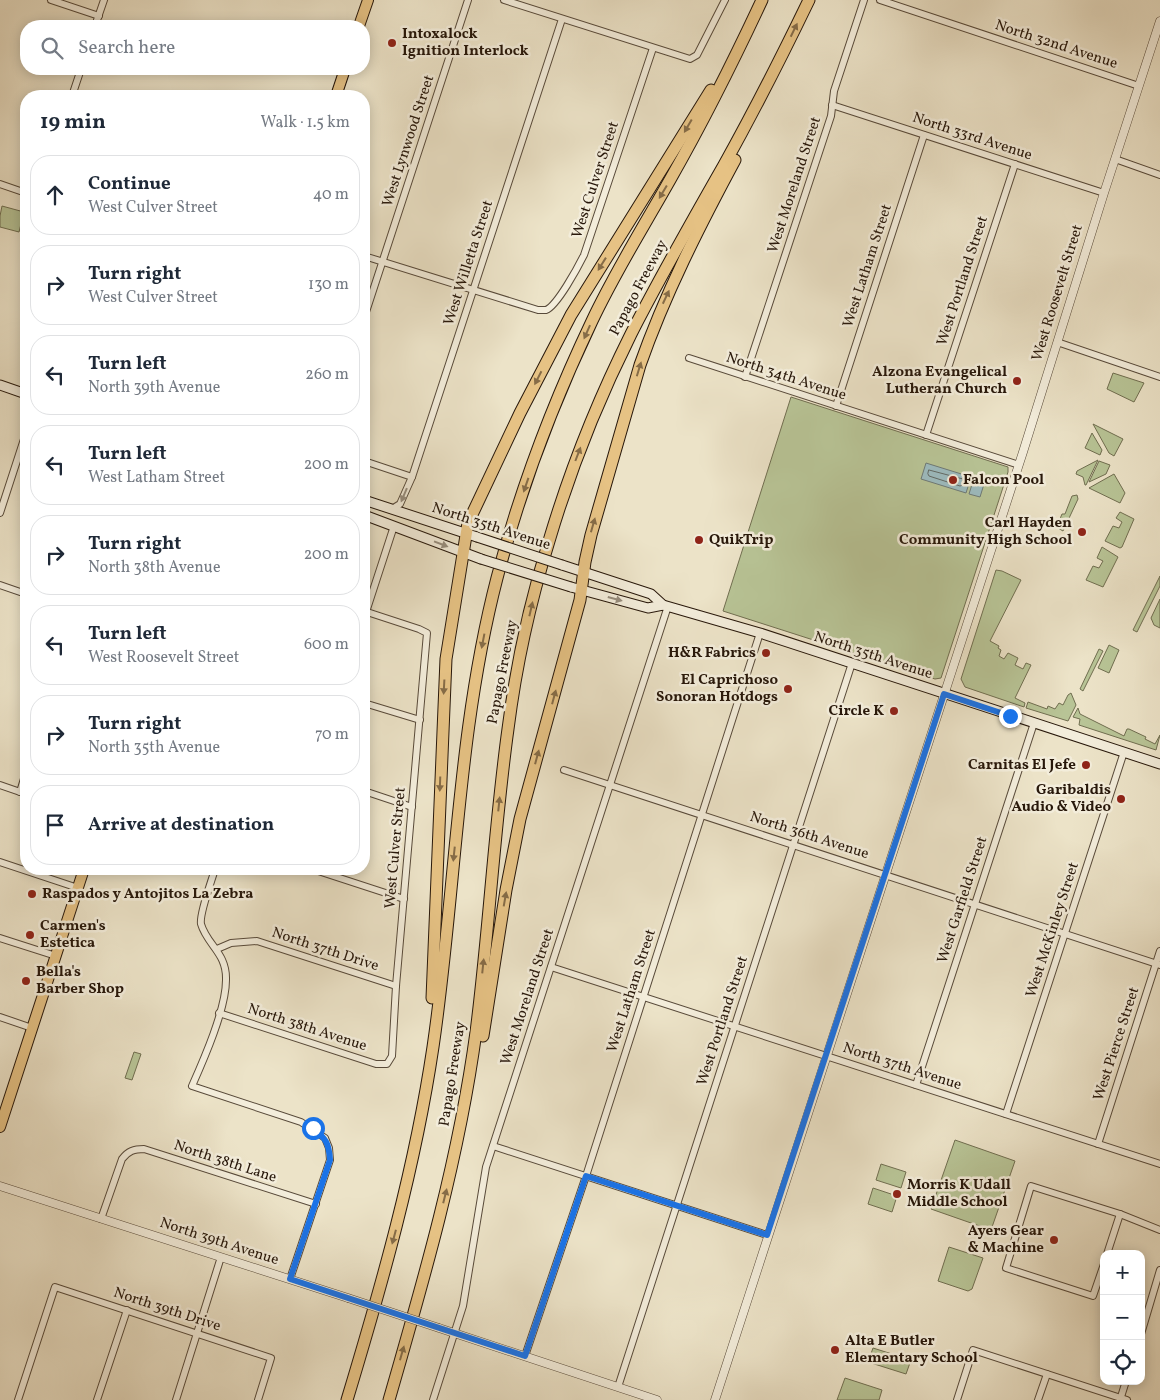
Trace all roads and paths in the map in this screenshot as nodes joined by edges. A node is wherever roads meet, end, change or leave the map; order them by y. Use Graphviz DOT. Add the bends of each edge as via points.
graph roads {
  1 [pos="51,0"];
  2 [pos="104,0"];
  3 [pos="368,0"];
  4 [pos="468,0"];
  5 [pos="504,0"];
  6 [pos="725,0"];
  7 [pos="762,0"];
  8 [pos="809,0"];
  9 [pos="864,0"];
  10 [pos="880,0"];
  11 [pos="98,16"];
  12 [pos="562,19"];
  13 [pos="97,20"];
  14 [pos="361,20"];
  15 [pos="1160,21"];
  16 [pos="743,41"];
  17 [pos="653,48"];
  18 [pos="780,61"];
  19 [pos="79,75"];
  20 [pos="343,75"];
  21 [pos="1139,86"];
  22 [pos="74,90"];
  23 [pos="338,90"];
  24 [pos="832,105"];
  25 [pos="924,135"];
  26 [pos="1115,159"];
  27 [pos="1015,164"];
  28 [pos="1160,175"];
  29 [pos="0,184"];
  30 [pos="20,191"];
  31 [pos="1104,193"];
  32 [pos="370,258"];
  33 [pos="382,262"];
  34 [pos="473,290"];
  35 [pos="370,299"];
  36 [pos="1057,342"];
  37 [pos="689,358"];
  38 [pos="745,377"];
  39 [pos="1160,377"];
  40 [pos="0,385"];
  41 [pos="20,392"];
  42 [pos="836,406"];
  43 [pos="926,435"];
  44 [pos="20,451"];
  45 [pos="370,463"];
  46 [pos="1018,465"];
  47 [pos="412,477"];
  48 [pos="370,502"];
  49 [pos="392,510"];
  50 [pos="0,513"];
  51 [pos="370,517"];
  52 [pos="394,526"];
  53 [pos="471,536"];
  54 [pos="466,554"];
  55 [pos="579,571"];
  56 [pos="0,585"];
  57 [pos="576,588"];
  58 [pos="20,592"];
  59 [pos="370,597"];
  60 [pos="665,606"];
  61 [pos="370,614"];
  62 [pos="760,633"];
  63 [pos="852,663"];
  64 [pos="944,694"];
  65 [pos="370,705"];
  66 [pos="420,720"];
  67 [pos="1034,723"];
  68 [pos="1124,752"];
  69 [pos="1160,764"];
  70 [pos="564,770"];
  71 [pos="610,784"];
  72 [pos="0,785"];
  73 [pos="20,792"];
  74 [pos="370,794"];
  75 [pos="412,807"];
  76 [pos="702,815"];
  77 [pos="793,844"];
  78 [pos="0,862"];
  79 [pos="20,869"];
  80 [pos="885,874"];
  81 [pos="39,875"];
  82 [pos="82,875"];
  83 [pos="214,875"];
  84 [pos="330,875"];
  85 [pos="78,888"];
  86 [pos="404,899"];
  87 [pos="975,904"];
  88 [pos="1065,934"];
  89 [pos="0,938"];
  90 [pos="217,949"];
  91 [pos="1160,951"];
  92 [pos="56,956"];
  93 [pos="1158,964"];
  94 [pos="552,967"];
  95 [pos="396,986"];
  96 [pos="643,996"];
  97 [pos="219,1013"];
  98 [pos="0,1018"];
  99 [pos="734,1026"];
  100 [pos="32,1028"];
  101 [pos="827,1056"];
  102 [pos="387,1064"];
  103 [pos="916,1085"];
  104 [pos="424,1104"];
  105 [pos="1006,1114"];
  106 [pos="0,1127"];
  107 [pos="1098,1144"];
  108 [pos="492,1146"];
  109 [pos="456,1153"];
  110 [pos="1160,1164"];
  111 [pos="586,1176"];
  112 [pos="0,1186"];
  113 [pos="316,1204"];
  114 [pos="676,1206"];
  115 [pos="1120,1214"];
  116 [pos="102,1219"];
  117 [pos="1160,1230"];
  118 [pos="767,1235"];
  119 [pos="1108,1250"];
  120 [pos="221,1257"];
  121 [pos="1160,1270"];
  122 [pos="1100,1276"];
  123 [pos="290,1279"];
  124 [pos="127,1310"];
  125 [pos="1145,1321"];
  126 [pos="455,1333"];
  127 [pos="198,1334"];
  128 [pos="525,1356"];
  129 [pos="1047,1374"];
  130 [pos="1125,1385"];
  131 [pos="618,1387"];
  132 [pos="1123,1399"];
  133 [pos="18,1400"];
  134 [pos="97,1400"];
  135 [pos="176,1400"];
  136 [pos="258,1400"];
  137 [pos="347,1400"];
  138 [pos="389,1400"];
  139 [pos="433,1400"];
  140 [pos="657,1400"];
  141 [pos="714,1400"];
  142 [pos="957,1400"];
  143 [pos="1038,1400"];
  1 -- 11 [label="street"];
  2 -- 11 [label="street"];
  3 -- 14 [label="main road"];
  4 -- 33 [label="street, West Lynwood Street"];
  5 -- 12 [label="street"];
  6 -- 17 [label="street" via="697,55 690,59"];
  7 -- 16 [label="highway, Papago Freeway"];
  18 -- 8 [label="highway, Papago Freeway, one-way"];
  9 -- 24 [label="street, West Moreland Street"];
  10 -- 21 [label="street, North 32nd Avenue"];
  11 -- 13 [label="street"];
  12 -- 17 [label="street"];
  12 -- 34 [label="street, West Willetta Street"];
  15 -- 21 [label="street, West Roosevelt Street"];
  16 -- 53 [label="highway, one-way" via="576,307 520,413 468,523"];
  16 -- 104 [label="highway, Papago Freeway, one-way" via="672,178 593,319 546,430 506,545 471,704"];
  17 -- 34 [label="street, West Culver Street" via="584,255 552,306 538,310"];
  55 -- 18 [label="highway, one-way" via="640,365 661,308 744,142"];
  109 -- 18 [label="highway, Papago Freeway, one-way" via="476,1031 508,729 520,658 548,543 580,448 629,338"];
  19 -- 22 [label="street"];
  20 -- 23 [label="main road"];
  21 -- 26 [label="street, West Roosevelt Street"];
  24 -- 25 [label="street, North 33rd Avenue"];
  24 -- 38 [label="street, West Moreland Street"];
  25 -- 27 [label="street, North 33rd Avenue"];
  25 -- 42 [label="street, West Latham Street"];
  26 -- 28 [label="street"];
  26 -- 31 [label="street, West Roosevelt Street"];
  27 -- 31 [label="street, North 33rd Avenue"];
  27 -- 43 [label="street, West Portland Street"];
  29 -- 30 [label="street"];
  31 -- 36 [label="street, West Roosevelt Street"];
  32 -- 33 [label="street"];
  33 -- 34 [label="street"];
  33 -- 35 [label="street, West Lynwood Street"];
  34 -- 47 [label="street, West Willetta Street"];
  36 -- 39 [label="street"];
  36 -- 46 [label="street, West Roosevelt Street"];
  37 -- 38 [label="street, North 34th Avenue"];
  38 -- 42 [label="street, North 34th Avenue"];
  40 -- 41 [label="main road"];
  42 -- 43 [label="street, North 34th Avenue"];
  43 -- 46 [label="street, North 34th Avenue"];
  44 -- 50 [label="street"];
  45 -- 47 [label="street"];
  46 -- 64 [label="street, West Roosevelt Street"];
  47 -- 49 [label="street, West Willetta Street, one-way" via="400,504"];
  48 -- 49 [label="main road, North 35th Avenue"];
  49 -- 53 [label="main road, North 35th Avenue"];
  51 -- 52 [label="main road, North 35th Avenue"];
  52 -- 54 [label="main road, North 35th Avenue, one-way"];
  52 -- 59 [label="street"];
  53 -- 54 [label="highway"];
  53 -- 55 [label="main road, North 35th Avenue, bridge"];
  54 -- 57 [label="main road, North 35th Avenue, bridge"];
  54 -- 104 [label="highway, one-way" via="446,659 436,924"];
  55 -- 57 [label="highway"];
  55 -- 60 [label="main road, North 35th Avenue" via="651,594"];
  56 -- 58 [label="street"];
  57 -- 60 [label="main road, North 35th Avenue, one-way" via="648,608"];
  109 -- 57 [label="highway, one-way" via="480,1056 520,819 580,600"];
  60 -- 62 [label="main road, North 35th Avenue"];
  60 -- 71 [label="street, West Moreland Street"];
  61 -- 66 [label="street, West Culver Street" via="427,634"];
  62 -- 63 [label="main road, North 35th Avenue"];
  62 -- 76 [label="street, West Latham Street"];
  63 -- 64 [label="main road, North 35th Avenue"];
  63 -- 77 [label="street, West Portland Street"];
  64 -- 67 [label="main road, North 35th Avenue"];
  64 -- 80 [label="street, West Roosevelt Street"];
  65 -- 66 [label="street"];
  66 -- 75 [label="street, West Culver Street"];
  67 -- 68 [label="main road, North 35th Avenue"];
  67 -- 87 [label="street, West Garfield Street"];
  68 -- 69 [label="main road, North 35th Avenue"];
  68 -- 88 [label="street, West McKinley Street"];
  70 -- 71 [label="street, North 36th Avenue"];
  71 -- 76 [label="street, North 36th Avenue"];
  71 -- 94 [label="street, West Moreland Street"];
  72 -- 73 [label="street"];
  74 -- 75 [label="street"];
  75 -- 86 [label="street, West Culver Street"];
  76 -- 77 [label="street, North 36th Avenue"];
  76 -- 96 [label="street, West Latham Street"];
  77 -- 80 [label="street, North 36th Avenue"];
  77 -- 99 [label="street, West Portland Street"];
  78 -- 79 [label="street"];
  80 -- 87 [label="street, North 36th Avenue"];
  80 -- 101 [label="street, West Roosevelt Street"];
  81 -- 85 [label="street"];
  82 -- 85 [label="main road"];
  83 -- 90 [label="street" via="201,923"];
  84 -- 86 [label="street"];
  85 -- 92 [label="main road"];
  86 -- 95 [label="street, West Culver Street"];
  87 -- 88 [label="street, North 36th Avenue"];
  87 -- 103 [label="street, West Garfield Street"];
  88 -- 93 [label="street, North 36th Avenue"];
  88 -- 105 [label="street, West McKinley Street"];
  89 -- 92 [label="street"];
  90 -- 95 [label="street, North 37th Drive" via="231,943 256,941"];
  90 -- 97 [label="street" via="226,979"];
  91 -- 93 [label="street, West Pierce Street"];
  92 -- 100 [label="main road"];
  93 -- 107 [label="street, West Pierce Street"];
  94 -- 96 [label="street, North 37th Avenue"];
  94 -- 108 [label="street, West Moreland Street"];
  95 -- 102 [label="street, West Culver Street" via="392,1056"];
  96 -- 99 [label="street, North 37th Avenue"];
  96 -- 111 [label="street, West Latham Street"];
  97 -- 102 [label="street, North 38th Avenue" via="376,1064"];
  97 -- 113 [label="street" via="192,1086 301,1122 325,1138 330,1160"];
  98 -- 100 [label="street"];
  99 -- 101 [label="street, North 37th Avenue"];
  99 -- 114 [label="street, West Portland Street"];
  100 -- 106 [label="main road"];
  101 -- 103 [label="street, North 37th Avenue"];
  101 -- 118 [label="street, West Roosevelt Street"];
  103 -- 105 [label="street, North 37th Avenue"];
  104 -- 137 [label="highway, Papago Freeway, one-way" via="398,1222"];
  105 -- 107 [label="street, North 37th Avenue"];
  107 -- 110 [label="street, North 37th Avenue"];
  108 -- 111 [label="street"];
  108 -- 126 [label="street, West Moreland Street" via="483,1180 465,1297"];
  138 -- 109 [label="highway, Papago Freeway, one-way"];
  111 -- 114 [label="street"];
  111 -- 128 [label="street, West Latham Street"];
  112 -- 116 [label="street, North 39th Avenue"];
  113 -- 116 [label="street, North 38th Lane" via="136,1149 127,1152 117,1168"];
  113 -- 123 [label="street"];
  114 -- 118 [label="street"];
  114 -- 131 [label="street, West Portland Street"];
  115 -- 117 [label="street"];
  115 -- 119 [label="street"];
  115 -- 122 [label="street" via="1031,1186 1006,1268 1093,1296"];
  116 -- 120 [label="street, North 39th Avenue"];
  118 -- 141 [label="street, West Roosevelt Street"];
  120 -- 123 [label="street, North 39th Avenue"];
  120 -- 127 [label="street"];
  121 -- 125 [label="street"];
  123 -- 126 [label="street, North 39th Avenue, bridge"];
  124 -- 127 [label="street, North 39th Drive"];
  124 -- 133 [label="street, North 39th Drive" via="55,1287"];
  124 -- 134 [label="street"];
  126 -- 128 [label="street, North 39th Avenue"];
  126 -- 139 [label="street, West Moreland Street"];
  127 -- 135 [label="street"];
  127 -- 136 [label="street, North 39th Drive" via="271,1358"];
  128 -- 131 [label="street, North 39th Avenue"];
  129 -- 132 [label="street"];
  129 -- 142 [label="street" via="973,1350"];
  129 -- 143 [label="street"];
  130 -- 132 [label="street"];
  131 -- 140 [label="street, North 39th Avenue"];
}
